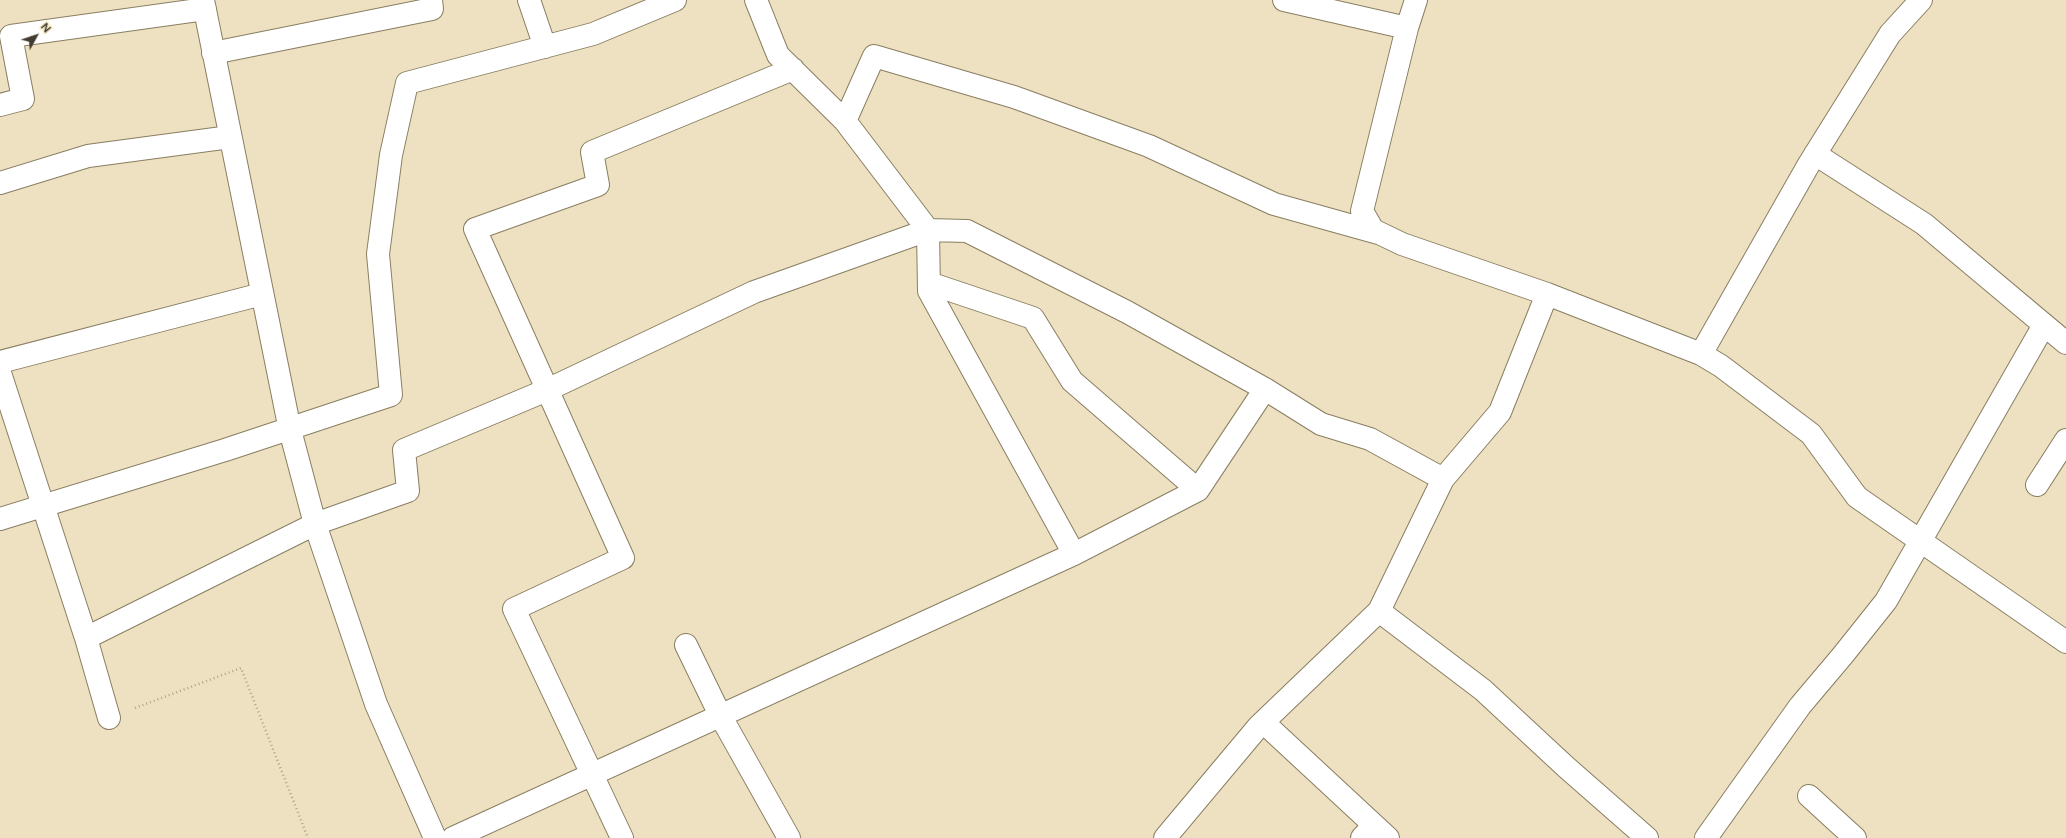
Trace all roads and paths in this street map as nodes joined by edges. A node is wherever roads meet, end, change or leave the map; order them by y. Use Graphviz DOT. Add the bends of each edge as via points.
graph roads {
  1 [pos="431,0"];
  2 [pos="529,0"];
  3 [pos="675,0"];
  4 [pos="756,0"];
  5 [pos="1284,0"];
  6 [pos="1416,0"];
  7 [pos="1921,0"];
  8 [pos="204,5"];
  9 [pos="1407,28"];
  10 [pos="545,47"];
  11 [pos="213,53"];
  12 [pos="793,70"];
  13 [pos="0,105"];
  14 [pos="845,121"];
  15 [pos="230,137"];
  16 [pos="1816,154"];
  17 [pos="0,183"];
  18 [pos="928,230"];
  19 [pos="1378,233"];
  20 [pos="929,283"];
  21 [pos="262,294"];
  22 [pos="1547,294"];
  23 [pos="2044,325"];
  24 [pos="2066,343"];
  25 [pos="1701,354"];
  26 [pos="0,362"];
  27 [pos="0,373"];
  28 [pos="1265,389"];
  29 [pos="547,390"];
  30 [pos="290,430"];
  31 [pos="2066,440"];
  32 [pos="1443,479"];
  33 [pos="2037,485"];
  34 [pos="1198,490"];
  35 [pos="43,507"];
  36 [pos="0,519"];
  37 [pos="316,524"];
  38 [pos="1921,540"];
  39 [pos="1074,554"];
  40 [pos="1379,611"];
  41 [pos="86,638"];
  42 [pos="2065,640"];
  43 [pos="686,645"];
  44 [pos="720,715"];
  45 [pos="109,718"];
  46 [pos="1263,722"];
  47 [pos="592,774"];
  48 [pos="1810,796"];
  49 [pos="1375,834"];
  50 [pos="308,838"];
  51 [pos="435,838"];
  52 [pos="453,838"];
  53 [pos="622,838"];
  54 [pos="789,838"];
  55 [pos="1165,838"];
  56 [pos="1647,838"];
  57 [pos="1706,838"];
  58 [pos="1855,838"];
  1 -- 11 [label="street" via="432,9"];
  2 -- 10 [label="street"];
  3 -- 10 [label="street" via="593,34"];
  4 -- 12 [label="street" via="778,55"];
  5 -- 9 [label="street"];
  6 -- 9 [label="street"];
  7 -- 16 [label="street" via="1890,34"];
  8 -- 11 [label="street"];
  8 -- 13 [label="street" via="11,36 23,100"];
  9 -- 19 [label="street" via="1362,211 1373,230"];
  10 -- 30 [label="street" via="407,83 391,155 378,254 391,395"];
  11 -- 15 [label="street"];
  12 -- 14 [label="street"];
  12 -- 29 [label="street" via="592,152 598,185 475,229"];
  14 -- 18 [label="street"];
  14 -- 19 [label="street" via="874,56 1014,97 1149,146 1274,204"];
  15 -- 17 [label="street" via="88,156"];
  15 -- 21 [label="street"];
  16 -- 23 [label="street" via="1924,224"];
  16 -- 25 [label="street"];
  18 -- 20 [label="street"];
  18 -- 28 [label="street" via="967,231 1127,312"];
  18 -- 29 [label="street" via="754,292"];
  19 -- 22 [label="street" via="1402,244"];
  20 -- 34 [label="street" via="1033,318 1072,381"];
  20 -- 39 [label="street" via="929,291"];
  21 -- 26 [label="street"];
  21 -- 30 [label="street"];
  22 -- 25 [label="street"];
  22 -- 32 [label="street" via="1500,412"];
  23 -- 24 [label="street"];
  23 -- 38 [label="street"];
  25 -- 38 [label="street" via="1721,366 1811,434 1857,497"];
  27 -- 35 [label="street"];
  28 -- 32 [label="street" via="1321,424 1370,439"];
  28 -- 34 [label="street"];
  29 -- 37 [label="street" via="404,450 408,491"];
  29 -- 47 [label="street" via="623,558 514,609"];
  30 -- 35 [label="street"];
  30 -- 37 [label="street"];
  31 -- 33 [label="street"];
  32 -- 40 [label="street"];
  34 -- 39 [label="street"];
  35 -- 36 [label="street"];
  35 -- 41 [label="street"];
  37 -- 41 [label="street"];
  37 -- 51 [label="street" via="376,704"];
  38 -- 42 [label="street"];
  38 -- 57 [label="street" via="1886,601 1800,706"];
  39 -- 44 [label="street"];
  40 -- 46 [label="street"];
  40 -- 56 [label="street" via="1483,690"];
  41 -- 45 [label="street"];
  43 -- 44 [label="street"];
  44 -- 47 [label="street"];
  44 -- 54 [label="street"];
  45 -- 50 [label="path" via="241,668"];
  46 -- 49 [label="street"];
  46 -- 55 [label="street"];
  47 -- 52 [label="street"];
  47 -- 53 [label="street"];
  48 -- 58 [label="street"];
}
